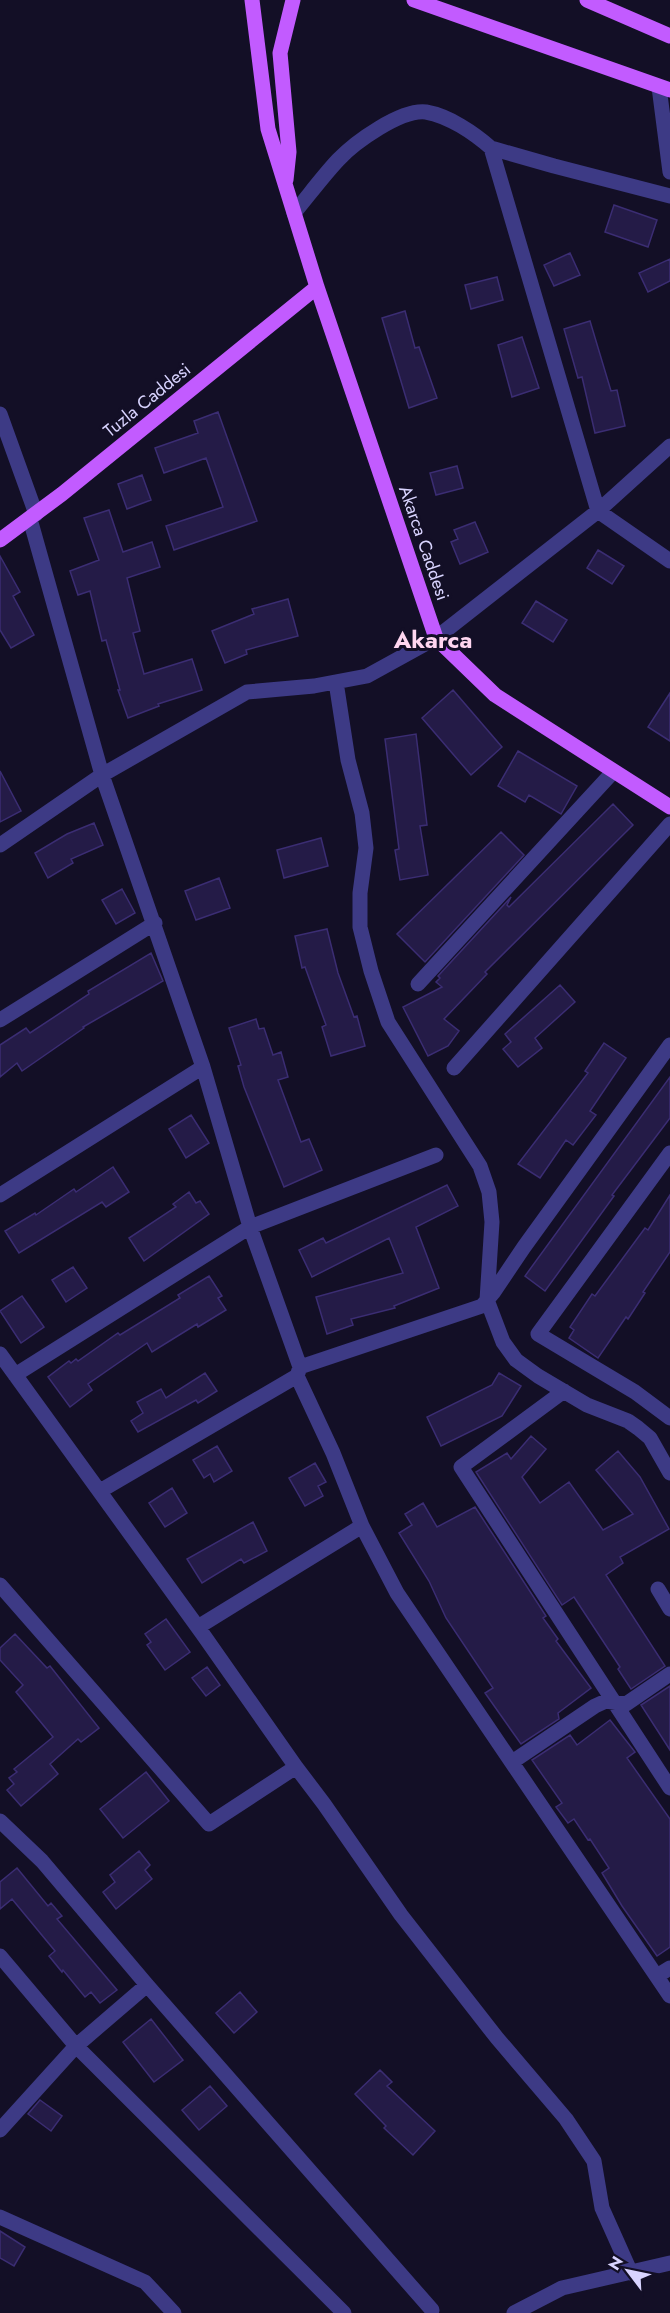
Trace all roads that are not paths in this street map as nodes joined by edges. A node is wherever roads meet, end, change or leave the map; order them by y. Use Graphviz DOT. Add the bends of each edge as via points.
graph roads {
  1 [pos="252,0"];
  2 [pos="293,0"];
  3 [pos="414,0"];
  4 [pos="587,0"];
  5 [pos="670,36"];
  6 [pos="664,89"];
  7 [pos="491,148"];
  8 [pos="670,171"];
  9 [pos="285,186"];
  10 [pos="670,195"];
  11 [pos="294,213"];
  12 [pos="317,287"];
  13 [pos="0,414"];
  14 [pos="670,446"];
  15 [pos="598,511"];
  16 [pos="33,517"];
  17 [pos="0,540"];
  18 [pos="670,561"];
  19 [pos="436,638"];
  20 [pos="336,682"];
  21 [pos="613,772"];
  22 [pos="102,775"];
  23 [pos="670,807"];
  24 [pos="670,824"];
  25 [pos="0,845"];
  26 [pos="155,923"];
  27 [pos="418,984"];
  28 [pos="0,1020"];
  29 [pos="670,1045"];
  30 [pos="203,1067"];
  31 [pos="454,1068"];
  32 [pos="670,1153"];
  33 [pos="436,1155"];
  34 [pos="0,1195"];
  35 [pos="250,1227"];
  36 [pos="488,1300"];
  37 [pos="0,1354"];
  38 [pos="299,1371"];
  39 [pos="15,1375"];
  40 [pos="564,1391"];
  41 [pos="670,1418"];
  42 [pos="670,1473"];
  43 [pos="100,1491"];
  44 [pos="362,1526"];
  45 [pos="0,1585"];
  46 [pos="658,1589"];
  47 [pos="670,1609"];
  48 [pos="198,1627"];
  49 [pos="670,1674"];
  50 [pos="615,1703"];
  51 [pos="512,1762"];
  52 [pos="296,1767"];
  53 [pos="670,1788"];
  54 [pos="0,1821"];
  55 [pos="0,1956"];
  56 [pos="670,1968"];
  57 [pos="657,1976"];
  58 [pos="147,1985"];
  59 [pos="670,1996"];
  60 [pos="75,2046"];
  61 [pos="0,2130"];
  62 [pos="0,2217"];
  63 [pos="670,2264"];
  64 [pos="631,2273"];
  65 [pos="432,2310"];
  66 [pos="174,2313"];
  67 [pos="344,2313"];
  68 [pos="514,2313"];
  1 -- 9 [label="main road, Akarca Caddesi" via="268,129"];
  2 -- 9 [label="main road" via="280,53 290,152"];
  3 -- 6 [label="main road"];
  4 -- 5 [label="main road"];
  6 -- 8 [label="street"];
  7 -- 10 [label="street"];
  7 -- 11 [label="street" via="443,118 426,112 412,113 395,119 340,158"];
  7 -- 15 [label="street"];
  9 -- 11 [label="main road, Akarca Caddesi"];
  11 -- 12 [label="main road, Akarca Caddesi"];
  12 -- 16 [label="main road, Tuzla Caddesi"];
  12 -- 19 [label="main road, Akarca Caddesi"];
  13 -- 16 [label="street"];
  14 -- 15 [label="street"];
  15 -- 18 [label="street"];
  15 -- 19 [label="street"];
  16 -- 17 [label="main road, Tuzla Caddesi"];
  16 -- 22 [label="street"];
  19 -- 20 [label="street" via="367,676"];
  19 -- 21 [label="main road, Akarca Caddesi" via="495,695"];
  20 -- 22 [label="street" via="247,692"];
  20 -- 36 [label="street" via="366,848 360,927 388,1022 480,1166 489,1192 492,1222"];
  21 -- 23 [label="main road, Akarca Caddesi"];
  21 -- 27 [label="street"];
  22 -- 25 [label="street"];
  22 -- 26 [label="street"];
  24 -- 31 [label="street"];
  26 -- 28 [label="street"];
  26 -- 30 [label="street"];
  29 -- 36 [label="street"];
  30 -- 34 [label="street"];
  30 -- 35 [label="street"];
  32 -- 41 [label="street" via="538,1334 635,1392"];
  33 -- 35 [label="street"];
  35 -- 38 [label="street"];
  35 -- 39 [label="street"];
  36 -- 38 [label="street" via="482,1306"];
  36 -- 40 [label="street" via="502,1342 516,1360"];
  37 -- 39 [label="street"];
  38 -- 43 [label="street"];
  38 -- 44 [label="street"];
  39 -- 43 [label="street"];
  40 -- 42 [label="street" via="638,1428 650,1438"];
  40 -- 50 [label="street" via="461,1467"];
  43 -- 48 [label="street"];
  44 -- 48 [label="street"];
  44 -- 51 [label="street" via="397,1593"];
  45 -- 52 [label="street" via="209,1824"];
  46 -- 47 [label="street"];
  48 -- 52 [label="street"];
  49 -- 50 [label="street" via="626,1704"];
  50 -- 51 [label="street" via="606,1701 595,1706"];
  50 -- 53 [label="street"];
  51 -- 57 [label="street"];
  52 -- 64 [label="street" via="401,1915 566,2119 594,2161 602,2208"];
  54 -- 58 [label="street" via="42,1861"];
  55 -- 60 [label="street"];
  56 -- 57 [label="street"];
  57 -- 59 [label="street"];
  58 -- 60 [label="street"];
  58 -- 65 [label="street"];
  60 -- 61 [label="street"];
  60 -- 67 [label="street"];
  62 -- 66 [label="street" via="145,2282"];
  63 -- 64 [label="street"];
  64 -- 68 [label="street" via="562,2288"];
}
